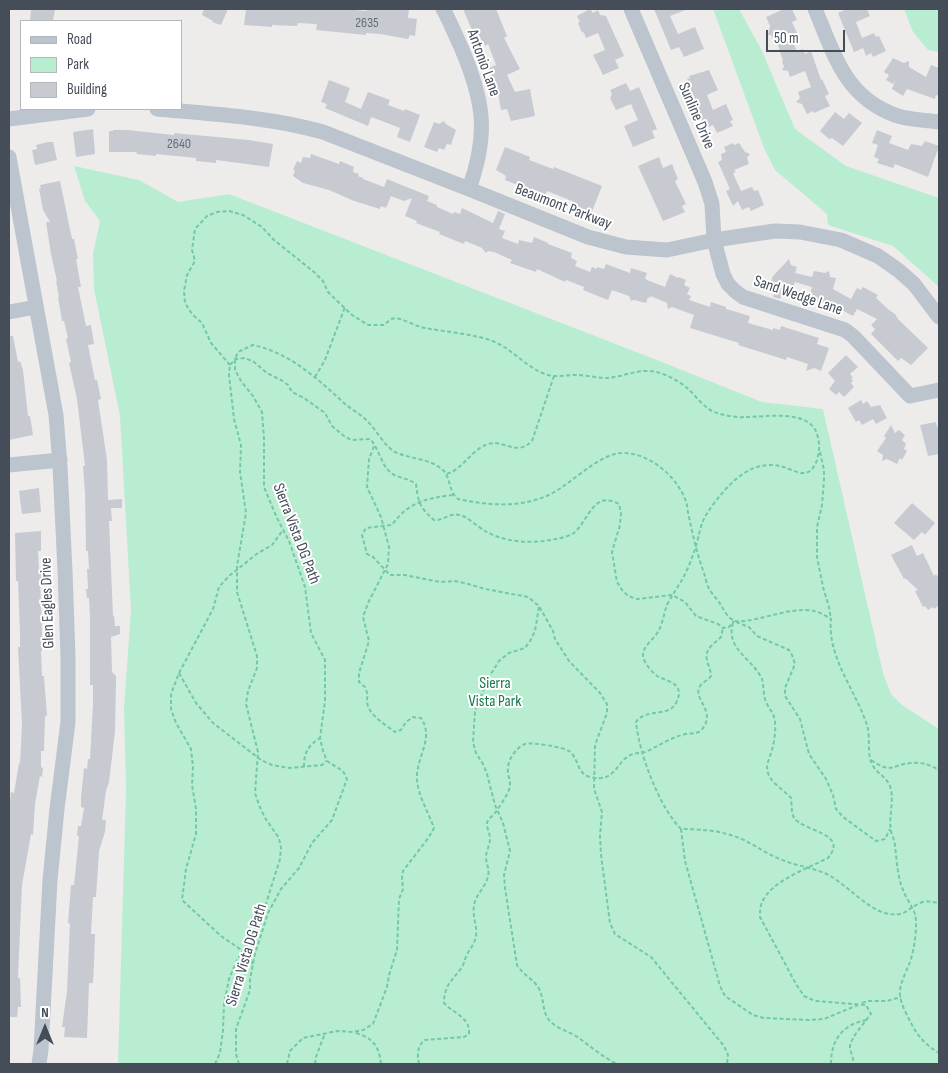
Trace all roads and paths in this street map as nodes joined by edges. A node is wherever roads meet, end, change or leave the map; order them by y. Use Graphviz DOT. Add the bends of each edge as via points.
graph roads {
  1 [pos="443,9"];
  2 [pos="631,9"];
  3 [pos="815,9"];
  4 [pos="80,110"];
  5 [pos="168,110"];
  6 [pos="9,119"];
  7 [pos="939,122"];
  8 [pos="9,157"];
  9 [pos="469,189"];
  10 [pos="714,240"];
  11 [pos="36,307"];
  12 [pos="345,307"];
  13 [pos="9,312"];
  14 [pos="939,317"];
  15 [pos="235,359"];
  16 [pos="230,366"];
  17 [pos="554,376"];
  18 [pos="315,377"];
  19 [pos="939,390"];
  20 [pos="375,444"];
  21 [pos="819,451"];
  22 [pos="60,460"];
  23 [pos="9,465"];
  24 [pos="446,475"];
  25 [pos="453,495"];
  26 [pos="419,502"];
  27 [pos="383,527"];
  28 [pos="283,530"];
  29 [pos="696,547"];
  30 [pos="237,570"];
  31 [pos="385,570"];
  32 [pos="672,595"];
  33 [pos="539,606"];
  34 [pos="831,619"];
  35 [pos="734,621"];
  36 [pos="723,628"];
  37 [pos="179,673"];
  38 [pos="320,738"];
  39 [pos="643,753"];
  40 [pos="258,758"];
  41 [pos="871,760"];
  42 [pos="327,761"];
  43 [pos="304,767"];
  44 [pos="939,770"];
  45 [pos="594,777"];
  46 [pos="497,810"];
  47 [pos="890,828"];
  48 [pos="680,829"];
  49 [pos="808,868"];
  50 [pos="939,903"];
  51 [pos="912,909"];
  52 [pos="242,951"];
  53 [pos="253,964"];
  54 [pos="901,997"];
  55 [pos="860,1004"];
  56 [pos="867,1019"];
  57 [pos="353,1032"];
  58 [pos="325,1033"];
  59 [pos="939,1053"];
  60 [pos="40,1057"];
  61 [pos="53,1064"];
  62 [pos="215,1064"];
  63 [pos="239,1064"];
  64 [pos="287,1064"];
  65 [pos="315,1064"];
  66 [pos="381,1064"];
  67 [pos="419,1064"];
  68 [pos="617,1064"];
  69 [pos="727,1064"];
  70 [pos="830,1064"];
  71 [pos="853,1064"];
  1 -- 9 [label="street, Antonio Lane" via="471,71 481,107 480,148"];
  2 -- 10 [label="street, Sunline Drive" via="705,182 712,204"];
  3 -- 7 [label="street" via="843,73 855,90 890,114"];
  4 -- 6 [label="street"];
  5 -- 9 [label="street, Beaumont Parkway" via="263,119 305,127"];
  8 -- 11 [label="street, Glen Eagles Drive"];
  9 -- 10 [label="street, Beaumont Parkway" via="588,237 626,247 667,250"];
  10 -- 14 [label="street, Beaumont Parkway" via="800,232 841,240 878,256 898,270 914,284"];
  10 -- 19 [label="street, Sand Wedge Lane" via="728,284 743,297 845,330 910,396"];
  11 -- 13 [label="street"];
  11 -- 22 [label="street, Glen Eagles Drive" via="56,414"];
  12 -- 16 [label="path" via="328,292 314,272 262,227 230,211 207,216 195,229 192,250 195,261 187,275 184,297 211,343"];
  12 -- 17 [label="path" via="368,326 384,325 396,318 424,328 496,342 535,369"];
  12 -- 18 [label="path"];
  15 -- 16 [label="path"];
  15 -- 18 [label="path" via="245,348 262,347 287,358"];
  15 -- 20 [label="path" via="245,358 254,362 281,380 292,392 325,414 332,426 344,436 351,440 370,439"];
  15 -- 28 [label="path, Sierra Vista DG Path" via="235,370 262,412 264,487"];
  16 -- 30 [label="path" via="246,513"];
  17 -- 21 [label="path" via="607,378 656,372 687,388 715,413 743,418 770,415 800,417 816,429"];
  17 -- 24 [label="path" via="532,441 527,446 517,449 489,444 455,472"];
  18 -- 24 [label="path" via="368,421 394,451 433,464"];
  20 -- 26 [label="path" via="392,474 409,478 416,484"];
  20 -- 27 [label="path" via="368,459 367,487"];
  21 -- 29 [label="path" via="816,464 809,472 801,474 769,465 754,468 738,477 706,515"];
  21 -- 34 [label="path" via="824,480 817,527 817,557"];
  22 -- 23 [label="street"];
  22 -- 60 [label="street, Glen Eagles Drive" via="68,722 50,880"];
  24 -- 25 [label="path"];
  25 -- 26 [label="path"];
  25 -- 29 [label="path" via="493,505 534,500 556,491 614,453 639,455 668,474 682,492"];
  26 -- 27 [label="path" via="392,525"];
  26 -- 32 [label="path" via="434,520 461,515 498,538 540,543 572,534 592,508 612,500 619,504 621,513 612,552 617,582 622,590 637,599"];
  27 -- 31 [label="path" via="389,547"];
  27 -- 31 [label="path" via="366,528 362,535 367,554"];
  28 -- 30 [label="path" via="272,545"];
  28 -- 38 [label="path, Sierra Vista DG Path" via="305,587 311,633 324,660 325,701"];
  29 -- 32 [label="path" via="684,577"];
  29 -- 35 [label="path" via="709,589"];
  30 -- 37 [label="path" via="219,587 213,609"];
  30 -- 40 [label="path" via="237,592 258,656 246,704"];
  31 -- 33 [label="path" via="390,575 454,581 528,597"];
  31 -- 57 [label="path" via="363,618 368,641 359,682 368,695 368,709 395,732 413,717 421,718 426,725 427,734 416,776 434,828 403,871 397,950 373,1024"];
  32 -- 36 [label="path" via="685,602 696,616"];
  32 -- 39 [label="path" via="658,632 643,650 643,658 652,672 669,679 676,686 679,694 670,710 640,716 636,722"];
  33 -- 45 [label="path" via="569,661 607,704 607,713 595,745"];
  33 -- 46 [label="path" via="535,632 530,641 525,648 509,653 499,661 489,676 475,711 473,742 487,774"];
  34 -- 35 [label="path" via="803,610"];
  34 -- 41 [label="path" via="836,655 868,728"];
  35 -- 36 [label="path" via="730,627"];
  35 -- 47 [label="path" via="749,627 757,636 789,650 792,655 795,664 785,696 800,719 809,754 826,779 836,810 876,840 885,839"];
  35 -- 49 [label="path" via="733,640 738,651 758,673 766,704 775,722 768,775 791,798 795,819 826,835 834,844 833,853 828,858"];
  36 -- 39 [label="path" via="721,637 706,653 711,676 699,688 698,695 707,711 703,728 698,733 666,740"];
  37 -- 40 [label="path" via="196,703 213,723"];
  37 -- 52 [label="path" via="171,694 171,709 191,749 196,810 196,834 186,869 182,900"];
  38 -- 42 [label="path, Sierra Vista DG Path"];
  38 -- 43 [label="path" via="306,751"];
  39 -- 45 [label="path" via="632,754 611,774"];
  39 -- 48 [label="path" via="652,782"];
  40 -- 43 [label="path" via="272,765"];
  40 -- 52 [label="path" via="255,793 281,848 265,907"];
  41 -- 44 [label="path" via="886,768 913,763 928,764"];
  41 -- 47 [label="path" via="890,786"];
  42 -- 43 [label="path" via="322,765"];
  42 -- 53 [label="path, Sierra Vista DG Path" via="343,771 347,779 338,806 332,820 312,843 299,868 274,901"];
  45 -- 46 [label="path" via="582,773 570,751 524,744 510,759 511,783"];
  45 -- 69 [label="path" via="594,790 602,812 601,855 610,923 615,934 651,957 724,1046"];
  46 -- 67 [label="path" via="486,826 490,842 486,858 488,877 473,908 475,941 444,994 444,1003 466,1021 470,1027 469,1034 464,1038 424,1040 417,1055"];
  46 -- 68 [label="path" via="510,851 504,874 505,888 522,974 538,987 544,1010 554,1025"];
  47 -- 51 [label="path" via="898,874"];
  48 -- 49 [label="path" via="727,834 770,856"];
  48 -- 55 [label="path" via="685,861 725,996 764,1018 824,1018"];
  49 -- 51 [label="path" via="832,877 885,913 898,914"];
  49 -- 55 [label="path" via="773,888 761,905 760,917 804,996 815,1002"];
  50 -- 51 [label="path" via="921,902"];
  51 -- 54 [label="path" via="916,925"];
  52 -- 53 [label="path"];
  52 -- 62 [label="path" via="226,991 220,1053"];
  53 -- 63 [label="path, Sierra Vista DG Path" via="250,990 236,1029"];
  54 -- 55 [label="path"];
  54 -- 59 [label="path" via="916,1032 923,1042"];
  55 -- 56 [label="path" via="870,1009 872,1014"];
  56 -- 70 [label="path" via="854,1022 838,1035"];
  56 -- 71 [label="path" via="851,1040"];
  57 -- 58 [label="path"];
  57 -- 66 [label="path" via="374,1042"];
  58 -- 64 [label="path" via="303,1038 290,1051"];
  58 -- 65 [label="path"];
  60 -- 61 [label="street" via="44,1056"];
}
